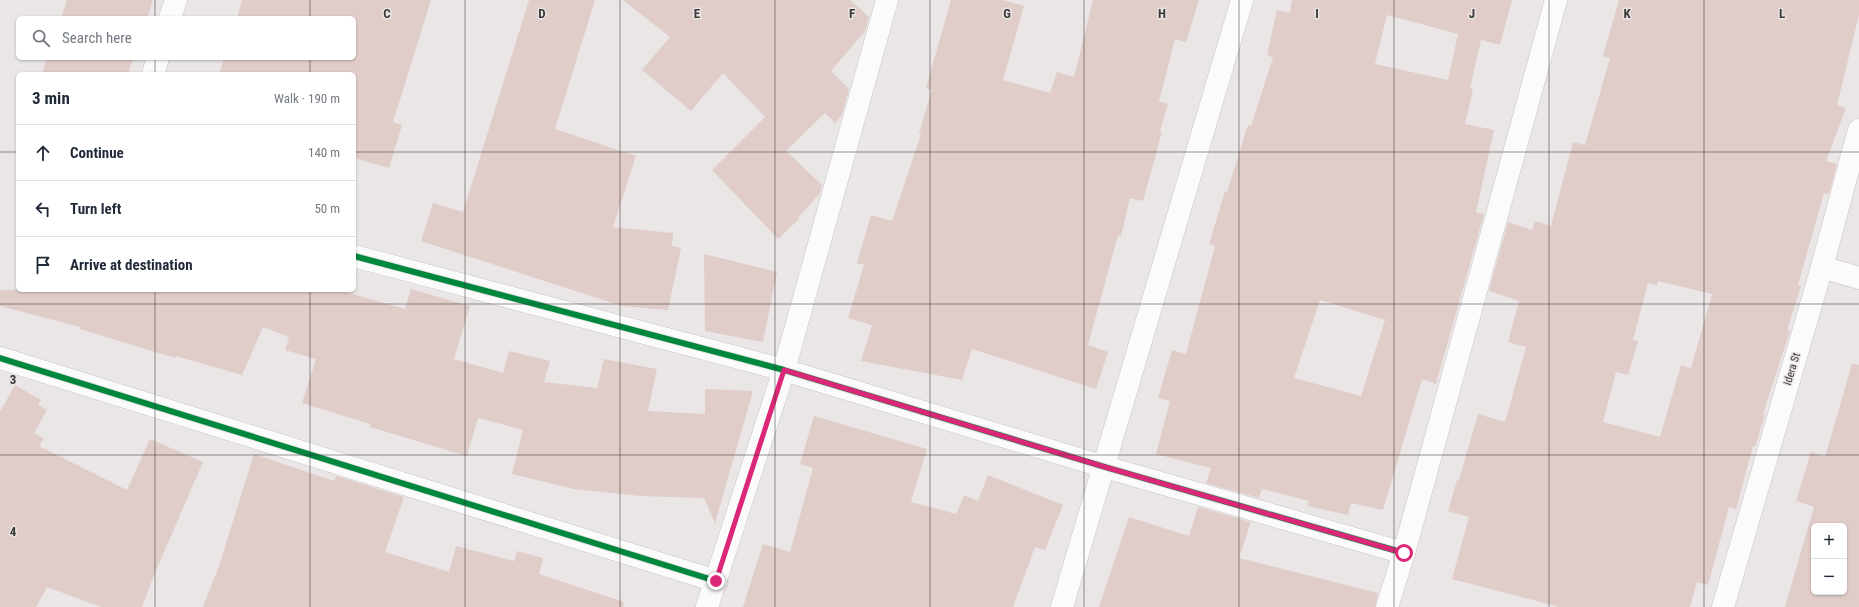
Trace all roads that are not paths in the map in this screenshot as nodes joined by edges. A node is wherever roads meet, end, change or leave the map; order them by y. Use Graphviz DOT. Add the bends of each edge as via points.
graph roads {
  1 [pos="176,0"];
  2 [pos="887,0"];
  3 [pos="1242,0"];
  4 [pos="1556,0"];
  5 [pos="171,16"];
  6 [pos="157,60"];
  7 [pos="154,72"];
  8 [pos="1859,130"];
  9 [pos="356,257"];
  10 [pos="1822,267"];
  11 [pos="1859,278"];
  12 [pos="0,358"];
  13 [pos="784,370"];
  14 [pos="1105,467"];
  15 [pos="1404,553"];
  16 [pos="716,581"];
  17 [pos="707,607"];
  18 [pos="1062,607"];
  19 [pos="1387,607"];
  20 [pos="1723,607"];
  1 -- 5 [label="street"];
  2 -- 13 [label="street"];
  3 -- 14 [label="street"];
  4 -- 15 [label="street"];
  6 -- 7 [label="street"];
  8 -- 10 [label="street, Idera St"];
  9 -- 13 [label="street"];
  10 -- 11 [label="street"];
  10 -- 20 [label="street, Idera St"];
  12 -- 16 [label="street"];
  13 -- 14 [label="street"];
  13 -- 16 [label="street"];
  14 -- 15 [label="street"];
  14 -- 18 [label="street"];
  15 -- 19 [label="street"];
  16 -- 17 [label="street"];
}
